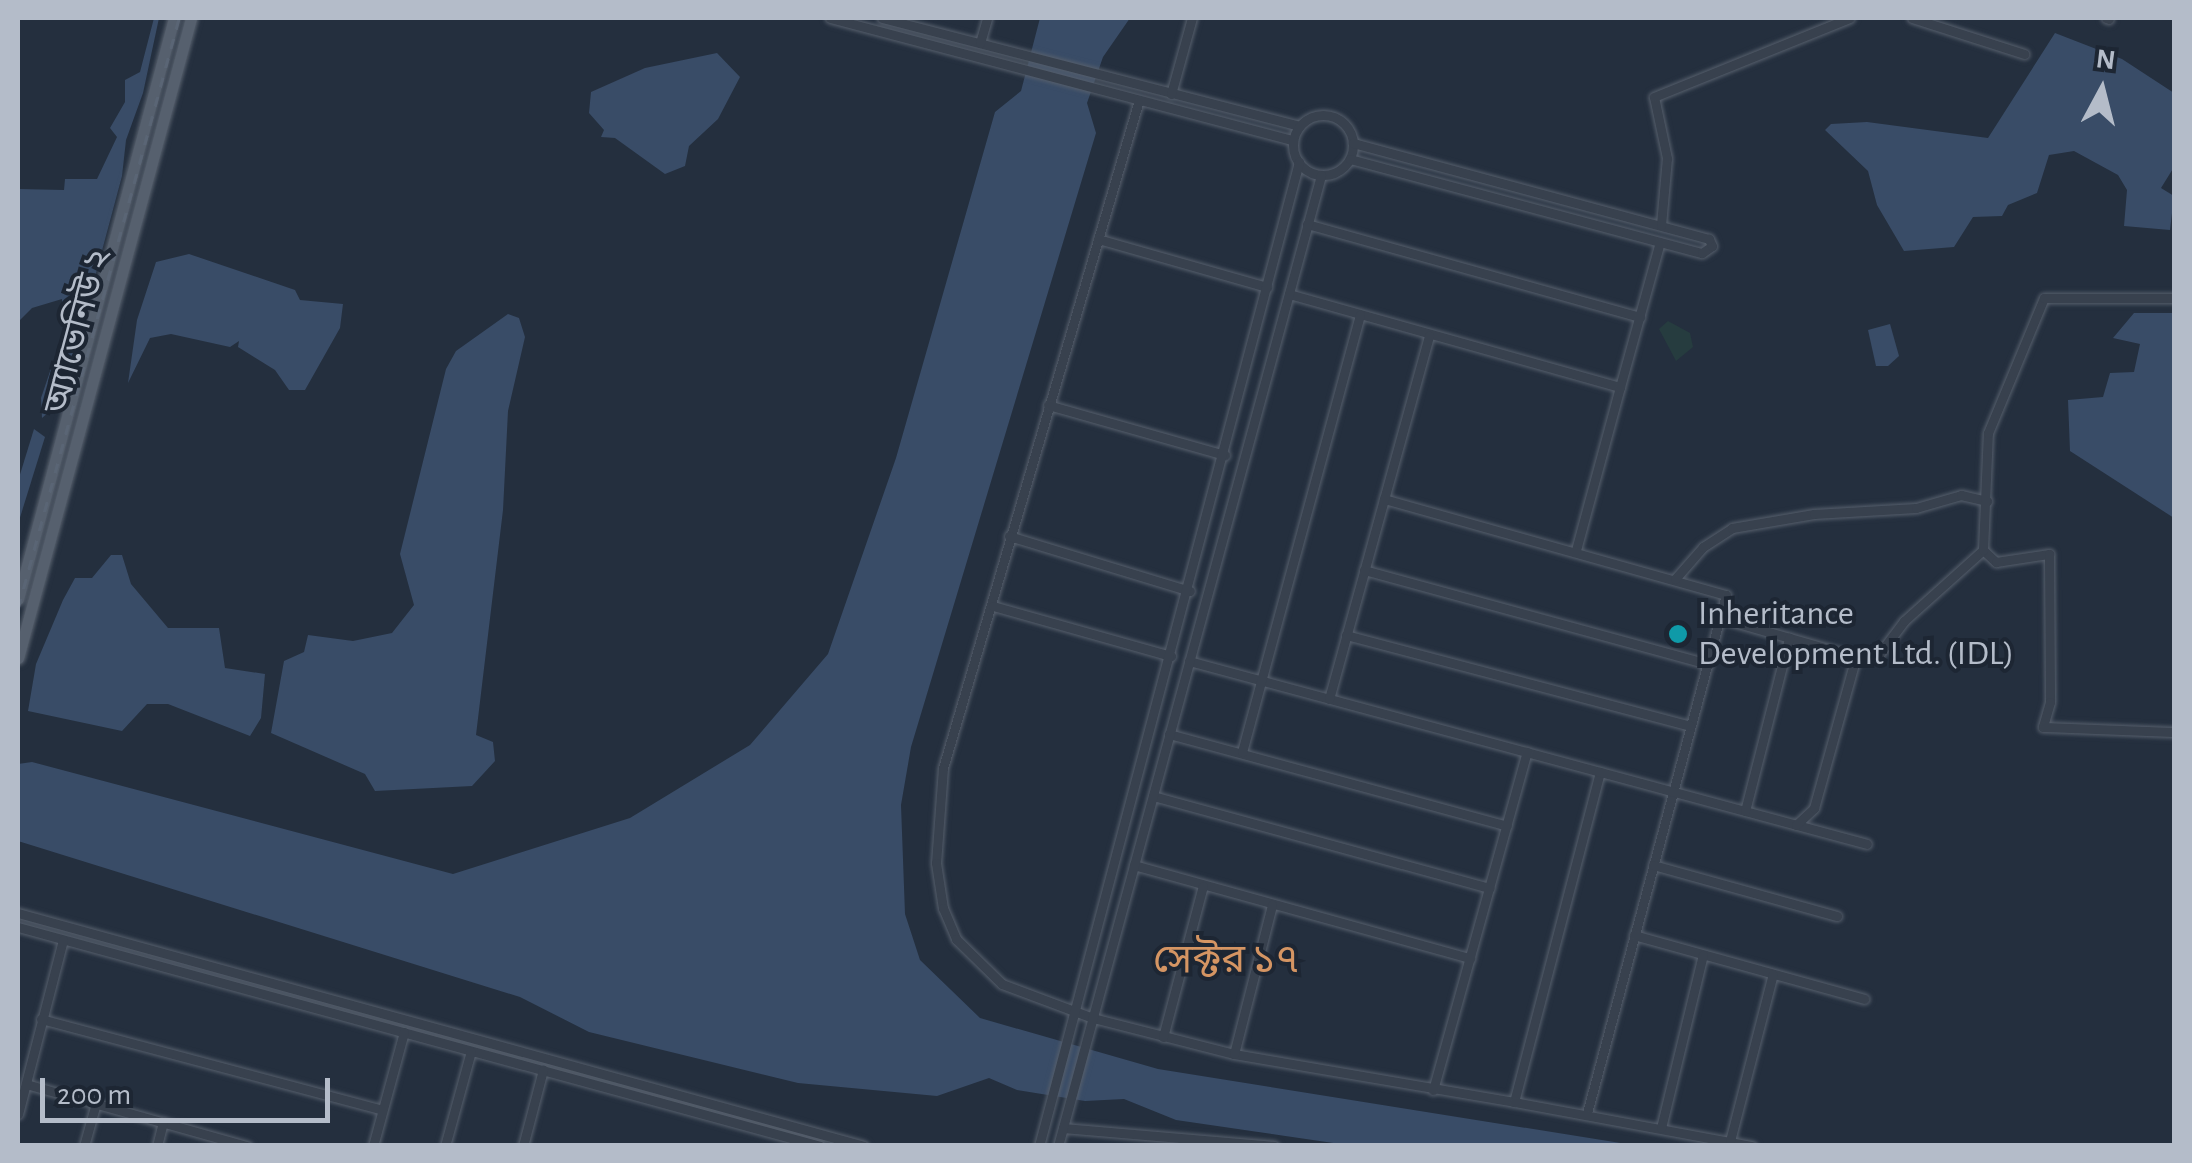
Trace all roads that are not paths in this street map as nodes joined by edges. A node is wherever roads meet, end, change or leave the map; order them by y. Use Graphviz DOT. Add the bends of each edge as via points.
graph roads {
  1 [pos="174,18"];
  2 [pos="191,18"];
  3 [pos="830,18"];
  4 [pos="882,18"];
  5 [pos="987,18"];
  6 [pos="1192,18"];
  7 [pos="1850,18"];
  8 [pos="1912,18"];
  9 [pos="879,31"];
  10 [pos="980,44"];
  11 [pos="2024,54"];
  12 [pos="1172,94"];
  13 [pos="1139,100"];
  14 [pos="1299,126"];
  15 [pos="1293,140"];
  16 [pos="1353,143"];
  17 [pos="1350,160"];
  18 [pos="1298,162"];
  19 [pos="1320,174"];
  20 [pos="1308,224"];
  21 [pos="1661,225"];
  22 [pos="1098,240"];
  23 [pos="1660,242"];
  24 [pos="1267,287"];
  25 [pos="1288,294"];
  26 [pos="2174,298"];
  27 [pos="1360,315"];
  28 [pos="1640,317"];
  29 [pos="1430,335"];
  30 [pos="1620,387"];
  31 [pos="1048,405"];
  32 [pos="1225,455"];
  33 [pos="1384,499"];
  34 [pos="1987,500"];
  35 [pos="1009,536"];
  36 [pos="1576,550"];
  37 [pos="1983,550"];
  38 [pos="1364,570"];
  39 [pos="1675,579"];
  40 [pos="1190,591"];
  41 [pos="18,599"];
  42 [pos="993,606"];
  43 [pos="1720,618"];
  44 [pos="1346,635"];
  45 [pos="1790,638"];
  46 [pos="1171,656"];
  47 [pos="1856,656"];
  48 [pos="18,658"];
  49 [pos="1189,661"];
  50 [pos="1708,664"];
  51 [pos="1261,680"];
  52 [pos="1329,699"];
  53 [pos="1690,726"];
  54 [pos="2174,732"];
  55 [pos="1169,734"];
  56 [pos="1242,752"];
  57 [pos="1527,752"];
  58 [pos="1600,772"];
  59 [pos="1672,791"];
  60 [pos="1153,796"];
  61 [pos="1746,811"];
  62 [pos="1796,824"];
  63 [pos="1507,826"];
  64 [pos="1867,844"];
  65 [pos="1134,865"];
  66 [pos="1653,865"];
  67 [pos="1203,886"];
  68 [pos="1490,888"];
  69 [pos="1272,905"];
  70 [pos="18,913"];
  71 [pos="1837,916"];
  72 [pos="18,927"];
  73 [pos="1634,936"];
  74 [pos="63,940"];
  75 [pos="1703,955"];
  76 [pos="1470,958"];
  77 [pos="1773,974"];
  78 [pos="1864,1000"];
  79 [pos="1075,1016"];
  80 [pos="42,1018"];
  81 [pos="1092,1021"];
  82 [pos="404,1032"];
  83 [pos="1163,1038"];
  84 [pos="471,1051"];
  85 [pos="1234,1054"];
  86 [pos="543,1070"];
  87 [pos="26,1084"];
  88 [pos="1433,1090"];
  89 [pos="1514,1102"];
  90 [pos="96,1104"];
  91 [pos="382,1110"];
  92 [pos="1587,1113"];
  93 [pos="18,1114"];
  94 [pos="163,1122"];
  95 [pos="1063,1128"];
  96 [pos="1662,1128"];
  97 [pos="1730,1141"];
  98 [pos="84,1146"];
  99 [pos="157,1146"];
  100 [pos="247,1146"];
  101 [pos="372,1146"];
  102 [pos="446,1146"];
  103 [pos="522,1146"];
  104 [pos="820,1146"];
  105 [pos="864,1146"];
  106 [pos="1039,1146"];
  107 [pos="1058,1146"];
  108 [pos="1274,1146"];
  109 [pos="1752,1146"];
  1 -- 41 [label="main road, অ্যাভেনিউ ২"];
  2 -- 48 [label="main road, অ্যাভেনিউ ২"];
  3 -- 9 [label="street"];
  4 -- 9 [label="street"];
  4 -- 10 [label="street"];
  5 -- 10 [label="street"];
  6 -- 12 [label="street"];
  7 -- 21 [label="street" via="1654,97 1666,158"];
  8 -- 11 [label="street"];
  9 -- 13 [label="street"];
  10 -- 12 [label="street"];
  12 -- 14 [label="street"];
  13 -- 15 [label="street"];
  13 -- 22 [label="street"];
  14 -- 15 [label="street"];
  14 -- 16 [label="street" via="1315,116 1334,117"];
  15 -- 18 [label="street"];
  16 -- 17 [label="street"];
  16 -- 21 [label="street"];
  17 -- 19 [label="street"];
  17 -- 23 [label="street"];
  18 -- 19 [label="street"];
  18 -- 24 [label="street"];
  19 -- 20 [label="street"];
  20 -- 25 [label="street"];
  20 -- 28 [label="street"];
  21 -- 23 [label="street" via="1709,239 1712,246 1702,254"];
  22 -- 24 [label="street"];
  22 -- 31 [label="street"];
  23 -- 28 [label="street"];
  24 -- 32 [label="street"];
  25 -- 27 [label="street"];
  25 -- 49 [label="street"];
  26 -- 34 [label="street" via="2044,298 1991,424"];
  27 -- 29 [label="street"];
  27 -- 51 [label="street"];
  28 -- 30 [label="street"];
  29 -- 30 [label="street"];
  29 -- 33 [label="street"];
  30 -- 36 [label="street"];
  31 -- 32 [label="street"];
  31 -- 35 [label="street"];
  32 -- 40 [label="street"];
  33 -- 36 [label="street"];
  33 -- 38 [label="street"];
  34 -- 37 [label="street"];
  34 -- 39 [label="street" via="1961,496 1916,508 1750,523 1702,547"];
  35 -- 40 [label="street"];
  35 -- 42 [label="street"];
  36 -- 39 [label="street"];
  37 -- 47 [label="street" via="1904,621 1877,657"];
  37 -- 54 [label="street" via="1996,562 2049,554 2050,702 2043,727"];
  38 -- 44 [label="street"];
  38 -- 50 [label="street"];
  39 -- 43 [label="street" via="1726,595"];
  40 -- 46 [label="street"];
  42 -- 46 [label="street"];
  42 -- 79 [label="street" via="940,786 936,851 943,908 956,939 990,976"];
  43 -- 45 [label="street"];
  43 -- 50 [label="street"];
  44 -- 52 [label="street"];
  44 -- 53 [label="street"];
  45 -- 47 [label="street"];
  45 -- 61 [label="street"];
  46 -- 79 [label="street"];
  47 -- 62 [label="street" via="1814,808"];
  49 -- 51 [label="street"];
  49 -- 55 [label="street"];
  50 -- 53 [label="street"];
  51 -- 52 [label="street"];
  51 -- 56 [label="street"];
  52 -- 57 [label="street"];
  53 -- 59 [label="street"];
  55 -- 56 [label="street"];
  55 -- 60 [label="street"];
  56 -- 63 [label="street"];
  57 -- 58 [label="street"];
  57 -- 63 [label="street"];
  58 -- 59 [label="street"];
  58 -- 89 [label="street"];
  59 -- 61 [label="street"];
  59 -- 66 [label="street"];
  60 -- 65 [label="street"];
  60 -- 68 [label="street"];
  61 -- 62 [label="street"];
  62 -- 64 [label="street"];
  63 -- 68 [label="street"];
  65 -- 67 [label="street"];
  65 -- 81 [label="street"];
  66 -- 71 [label="street"];
  66 -- 73 [label="street"];
  67 -- 69 [label="street"];
  67 -- 83 [label="street"];
  68 -- 76 [label="street"];
  69 -- 76 [label="street"];
  69 -- 85 [label="street"];
  70 -- 105 [label="street"];
  72 -- 74 [label="street"];
  73 -- 75 [label="street"];
  73 -- 92 [label="street"];
  74 -- 80 [label="street"];
  74 -- 82 [label="street"];
  75 -- 77 [label="street"];
  75 -- 96 [label="street"];
  76 -- 88 [label="street"];
  77 -- 78 [label="street"];
  77 -- 97 [label="street"];
  79 -- 81 [label="street"];
  79 -- 106 [label="street"];
  80 -- 87 [label="street"];
  80 -- 91 [label="street"];
  81 -- 83 [label="street"];
  81 -- 95 [label="street"];
  82 -- 84 [label="street"];
  82 -- 91 [label="street"];
  83 -- 85 [label="street"];
  84 -- 86 [label="street"];
  84 -- 102 [label="street"];
  85 -- 88 [label="street"];
  86 -- 103 [label="street"];
  86 -- 104 [label="street"];
  87 -- 90 [label="street"];
  87 -- 93 [label="street"];
  88 -- 89 [label="street"];
  89 -- 92 [label="street"];
  90 -- 94 [label="street"];
  90 -- 98 [label="street"];
  91 -- 101 [label="street"];
  92 -- 96 [label="street"];
  94 -- 99 [label="street"];
  94 -- 100 [label="street"];
  95 -- 107 [label="street"];
  95 -- 108 [label="street"];
  96 -- 97 [label="street"];
  97 -- 109 [label="street"];
}
